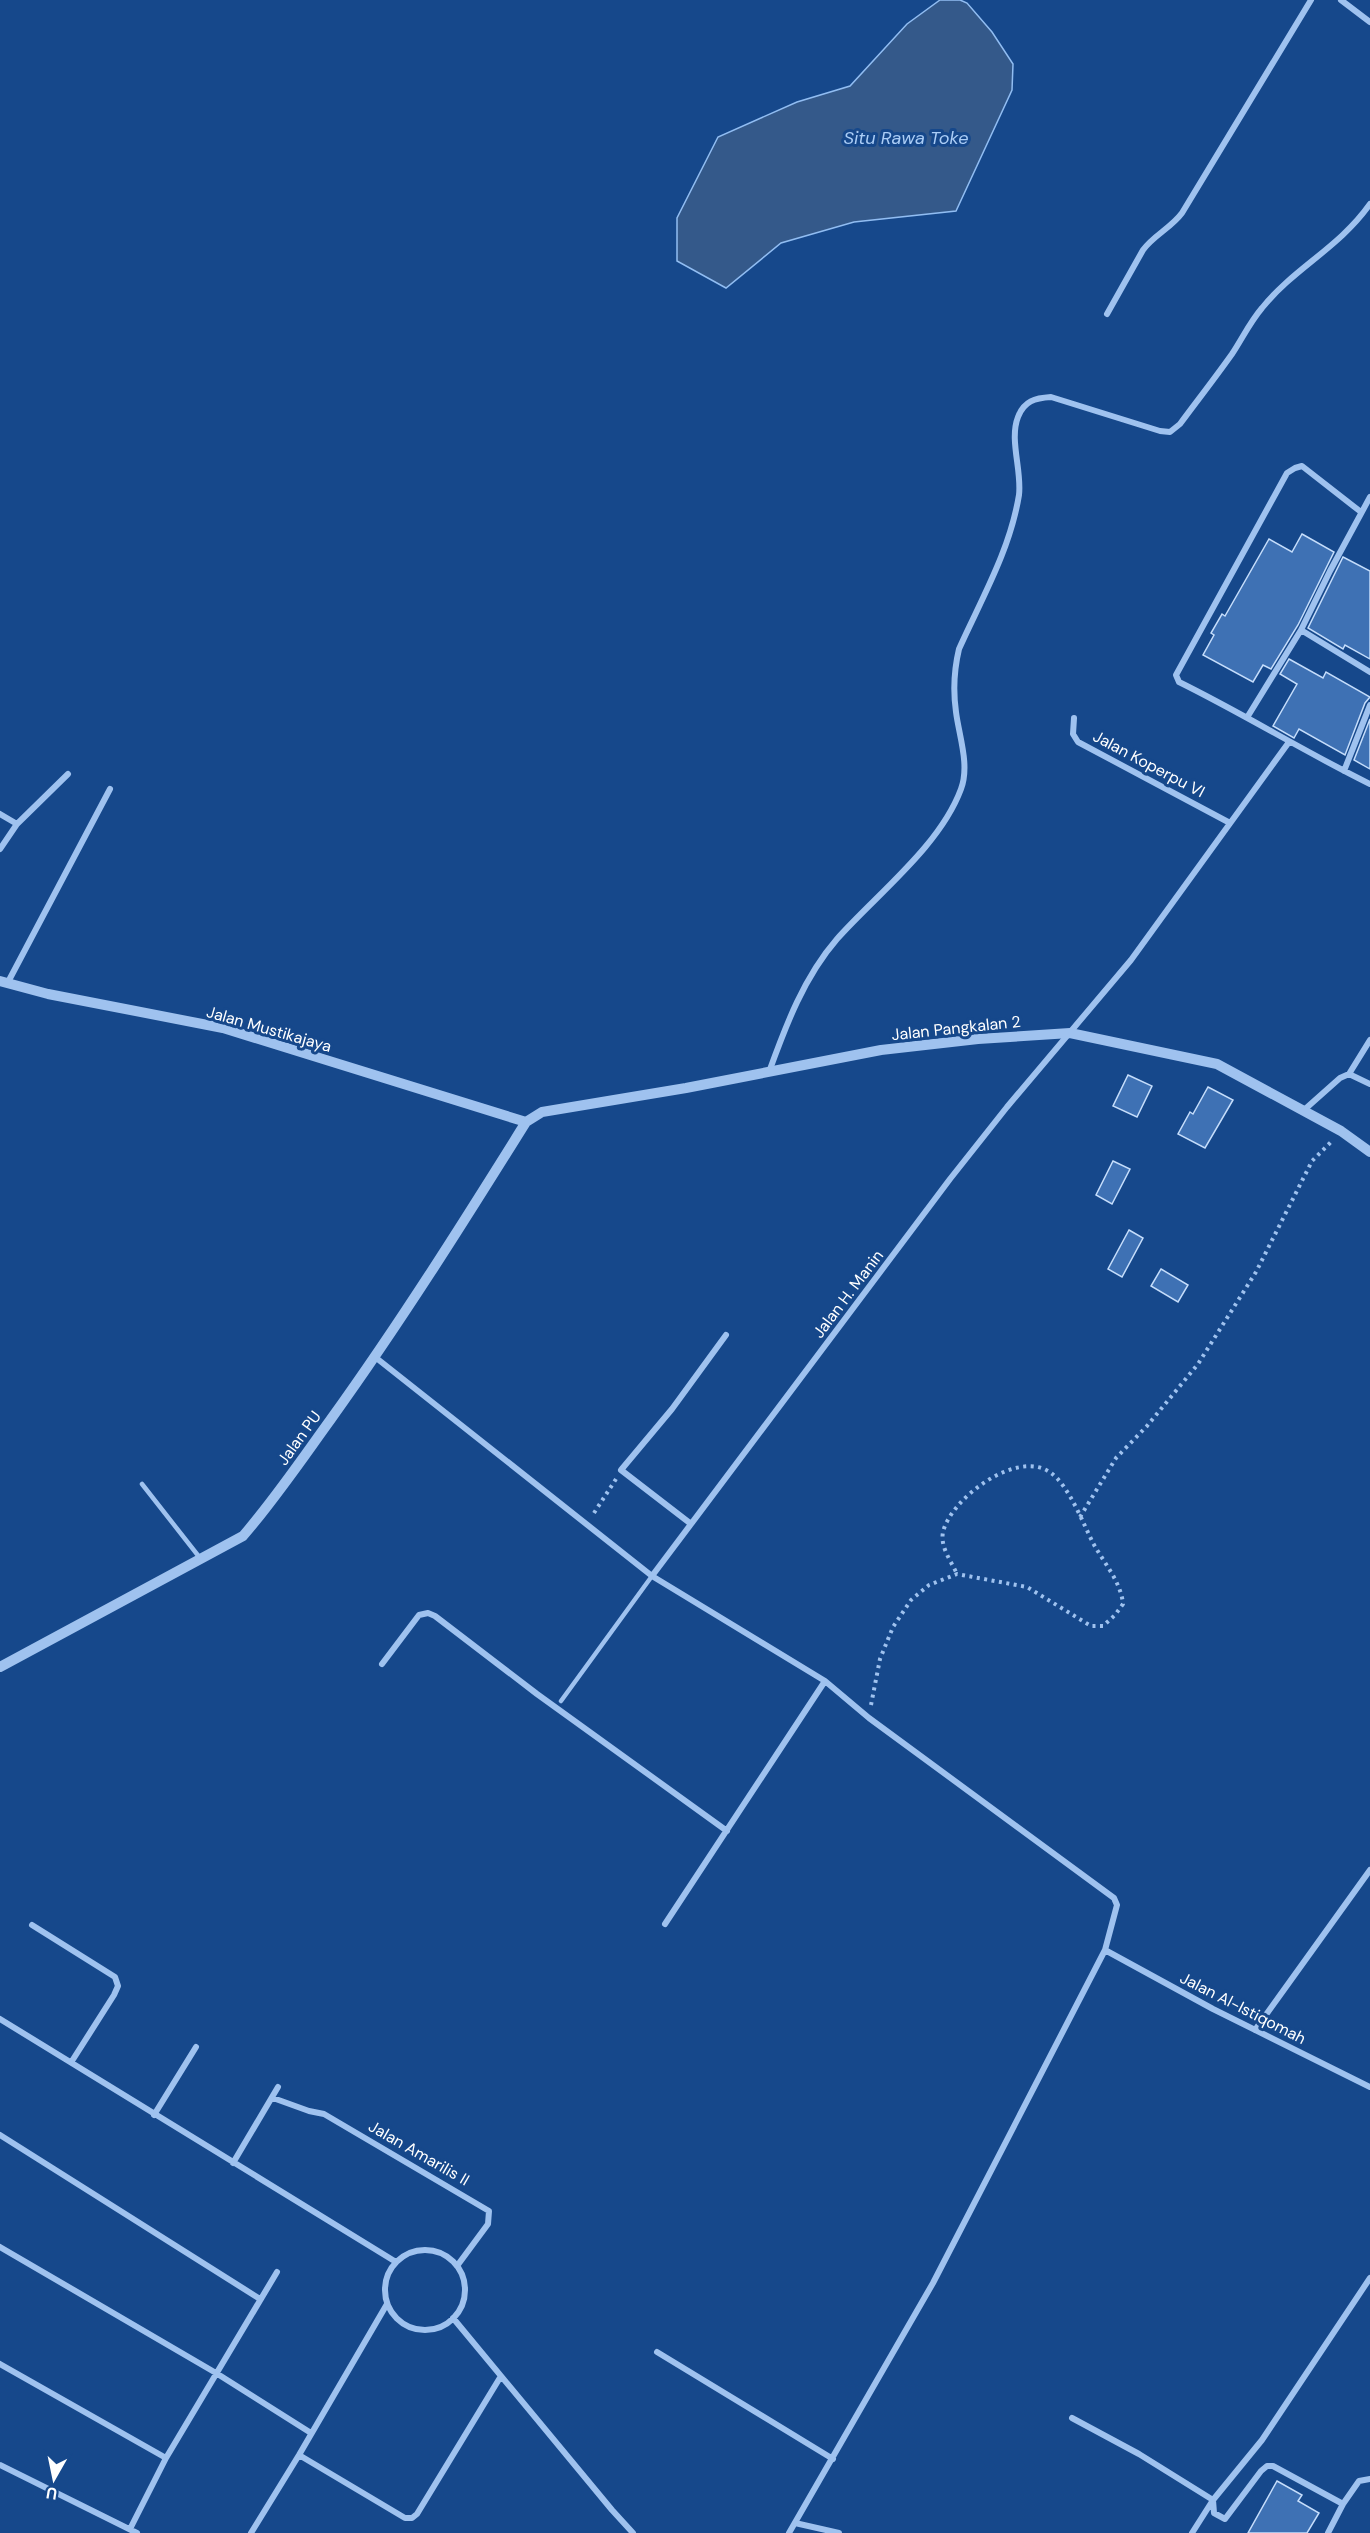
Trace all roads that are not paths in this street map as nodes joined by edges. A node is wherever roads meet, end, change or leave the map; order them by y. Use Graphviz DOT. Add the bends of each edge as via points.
graph roads {
  1 [pos="1311,0"];
  2 [pos="1344,1"];
  3 [pos="1370,22"];
  4 [pos="1370,204"];
  5 [pos="1107,314"];
  6 [pos="1370,497"];
  7 [pos="1361,512"];
  8 [pos="1301,630"];
  9 [pos="1370,672"];
  10 [pos="1370,705"];
  11 [pos="1248,716"];
  12 [pos="1074,718"];
  13 [pos="1289,742"];
  14 [pos="1344,771"];
  15 [pos="68,774"];
  16 [pos="1370,784"];
  17 [pos="110,789"];
  18 [pos="0,814"];
  19 [pos="1230,823"];
  20 [pos="17,824"];
  21 [pos="0,849"];
  22 [pos="4,982"];
  23 [pos="1070,1033"];
  24 [pos="1370,1040"];
  25 [pos="769,1072"];
  26 [pos="1349,1074"];
  27 [pos="1370,1084"];
  28 [pos="1304,1110"];
  29 [pos="526,1122"];
  30 [pos="1370,1152"];
  31 [pos="726,1335"];
  32 [pos="375,1357"];
  33 [pos="142,1484"];
  34 [pos="691,1524"];
  35 [pos="200,1558"];
  36 [pos="652,1576"];
  37 [pos="382,1664"];
  38 [pos="0,1667"];
  39 [pos="825,1681"];
  40 [pos="561,1701"];
  41 [pos="727,1831"];
  42 [pos="1370,1870"];
  43 [pos="32,1924"];
  44 [pos="665,1924"];
  45 [pos="1105,1950"];
  46 [pos="0,2019"];
  47 [pos="1255,2030"];
  48 [pos="196,2047"];
  49 [pos="72,2061"];
  50 [pos="279,2087"];
  51 [pos="1370,2087"];
  52 [pos="273,2098"];
  53 [pos="154,2115"];
  54 [pos="0,2135"];
  55 [pos="233,2163"];
  56 [pos="0,2247"];
  57 [pos="396,2262"];
  58 [pos="457,2266"];
  59 [pos="277,2272"];
  60 [pos="1370,2278"];
  61 [pos="260,2299"];
  62 [pos="387,2304"];
  63 [pos="453,2318"];
  64 [pos="657,2352"];
  65 [pos="2,2365"];
  66 [pos="216,2373"];
  67 [pos="501,2376"];
  68 [pos="1072,2418"];
  69 [pos="311,2433"];
  70 [pos="299,2455"];
  71 [pos="166,2458"];
  72 [pos="833,2459"];
  73 [pos="0,2464"];
  74 [pos="1370,2479"];
  75 [pos="1213,2500"];
  76 [pos="1343,2504"];
  77 [pos="795,2523"];
  78 [pos="134,2531"];
  79 [pos="251,2533"];
  80 [pos="633,2533"];
  81 [pos="789,2533"];
  82 [pos="839,2533"];
  83 [pos="1192,2533"];
  84 [pos="1329,2533"];
  1 -- 5 [label="street" via="1182,213 1143,249"];
  2 -- 3 [label="street"];
  4 -- 25 [label="street" via="1355,225 1262,308 1180,424 1170,432 1050,397 1036,398 1024,405 1017,418 1019,491 1011,533 959,649 955,668 964,774 961,789 933,835 907,867 831,948 790,1014"];
  6 -- 7 [label="street"];
  7 -- 8 [label="street"];
  7 -- 11 [label="street" via="1302,466 1295,468 1287,473 1214,603 1177,679"];
  8 -- 9 [label="street"];
  8 -- 11 [label="street"];
  10 -- 14 [label="street"];
  11 -- 13 [label="street"];
  12 -- 19 [label="street, Jalan Koperpu VI" via="1073,734 1078,742"];
  13 -- 14 [label="street"];
  13 -- 19 [label="street, Jalan H. Manin"];
  14 -- 16 [label="street"];
  15 -- 20 [label="street"];
  17 -- 22 [label="street"];
  18 -- 20 [label="street"];
  19 -- 23 [label="street, Jalan H. Manin" via="1131,960"];
  20 -- 21 [label="street"];
  22 -- 29 [label="street, Jalan Mustikajaya" via="224,1028"];
  23 -- 25 [label="street, Jalan Pangkalan 2" via="881,1050"];
  23 -- 28 [label="street, Jalan Pangkalan 2" via="1217,1064"];
  23 -- 34 [label="street, Jalan H. Manin" via="950,1179"];
  24 -- 26 [label="street"];
  25 -- 29 [label="street, Jalan Pangkalan 2" via="549,1110"];
  26 -- 27 [label="street"];
  26 -- 28 [label="street"];
  28 -- 30 [label="street, Jalan Pangkalan 2"];
  29 -- 32 [label="street, Jalan PU"];
  31 -- 34 [label="street" via="621,1470"];
  32 -- 35 [label="street, Jalan PU" via="267,1509 243,1536"];
  32 -- 36 [label="street"];
  33 -- 35 [label="lane"];
  34 -- 36 [label="street, Jalan H. Manin"];
  35 -- 38 [label="street, Jalan PU"];
  36 -- 39 [label="street"];
  36 -- 40 [label="lane"];
  37 -- 41 [label="street" via="419,1615 435,1616"];
  39 -- 41 [label="street"];
  39 -- 45 [label="street" via="869,1719 1114,1898 1116,1912"];
  41 -- 44 [label="street"];
  42 -- 47 [label="street"];
  43 -- 49 [label="street" via="116,1977 114,1995"];
  45 -- 47 [label="street, Jalan Al-Istiqomah"];
  45 -- 72 [label="street" via="933,2283"];
  46 -- 49 [label="street"];
  47 -- 51 [label="street, Jalan Al-Istiqomah"];
  48 -- 53 [label="street"];
  49 -- 53 [label="street"];
  50 -- 52 [label="street"];
  52 -- 55 [label="street"];
  52 -- 58 [label="street, Jalan Amarilis II" via="324,2114 489,2211 488,2224"];
  53 -- 55 [label="street"];
  54 -- 61 [label="street"];
  55 -- 57 [label="street"];
  56 -- 66 [label="street"];
  57 -- 58 [label="street" via="416,2251 427,2250 439,2252"];
  57 -- 62 [label="street" via="385,2281"];
  58 -- 63 [label="street" via="464,2299"];
  59 -- 61 [label="street"];
  60 -- 75 [label="street" via="1262,2440"];
  61 -- 66 [label="street"];
  62 -- 63 [label="street" via="392,2314 410,2327 433,2329"];
  62 -- 69 [label="street"];
  63 -- 67 [label="street"];
  64 -- 72 [label="street"];
  65 -- 71 [label="street"];
  66 -- 69 [label="street"];
  66 -- 71 [label="street"];
  67 -- 70 [label="street" via="412,2518 405,2518"];
  67 -- 80 [label="street"];
  68 -- 75 [label="street"];
  69 -- 70 [label="street"];
  70 -- 79 [label="street"];
  71 -- 78 [label="street"];
  72 -- 77 [label="street"];
  73 -- 78 [label="street"];
  74 -- 76 [label="street" via="1359,2481"];
  75 -- 76 [label="street" via="1214,2513 1225,2519 1261,2472 1273,2466"];
  75 -- 83 [label="street"];
  76 -- 84 [label="street"];
  77 -- 81 [label="street"];
  77 -- 82 [label="street"];
}
